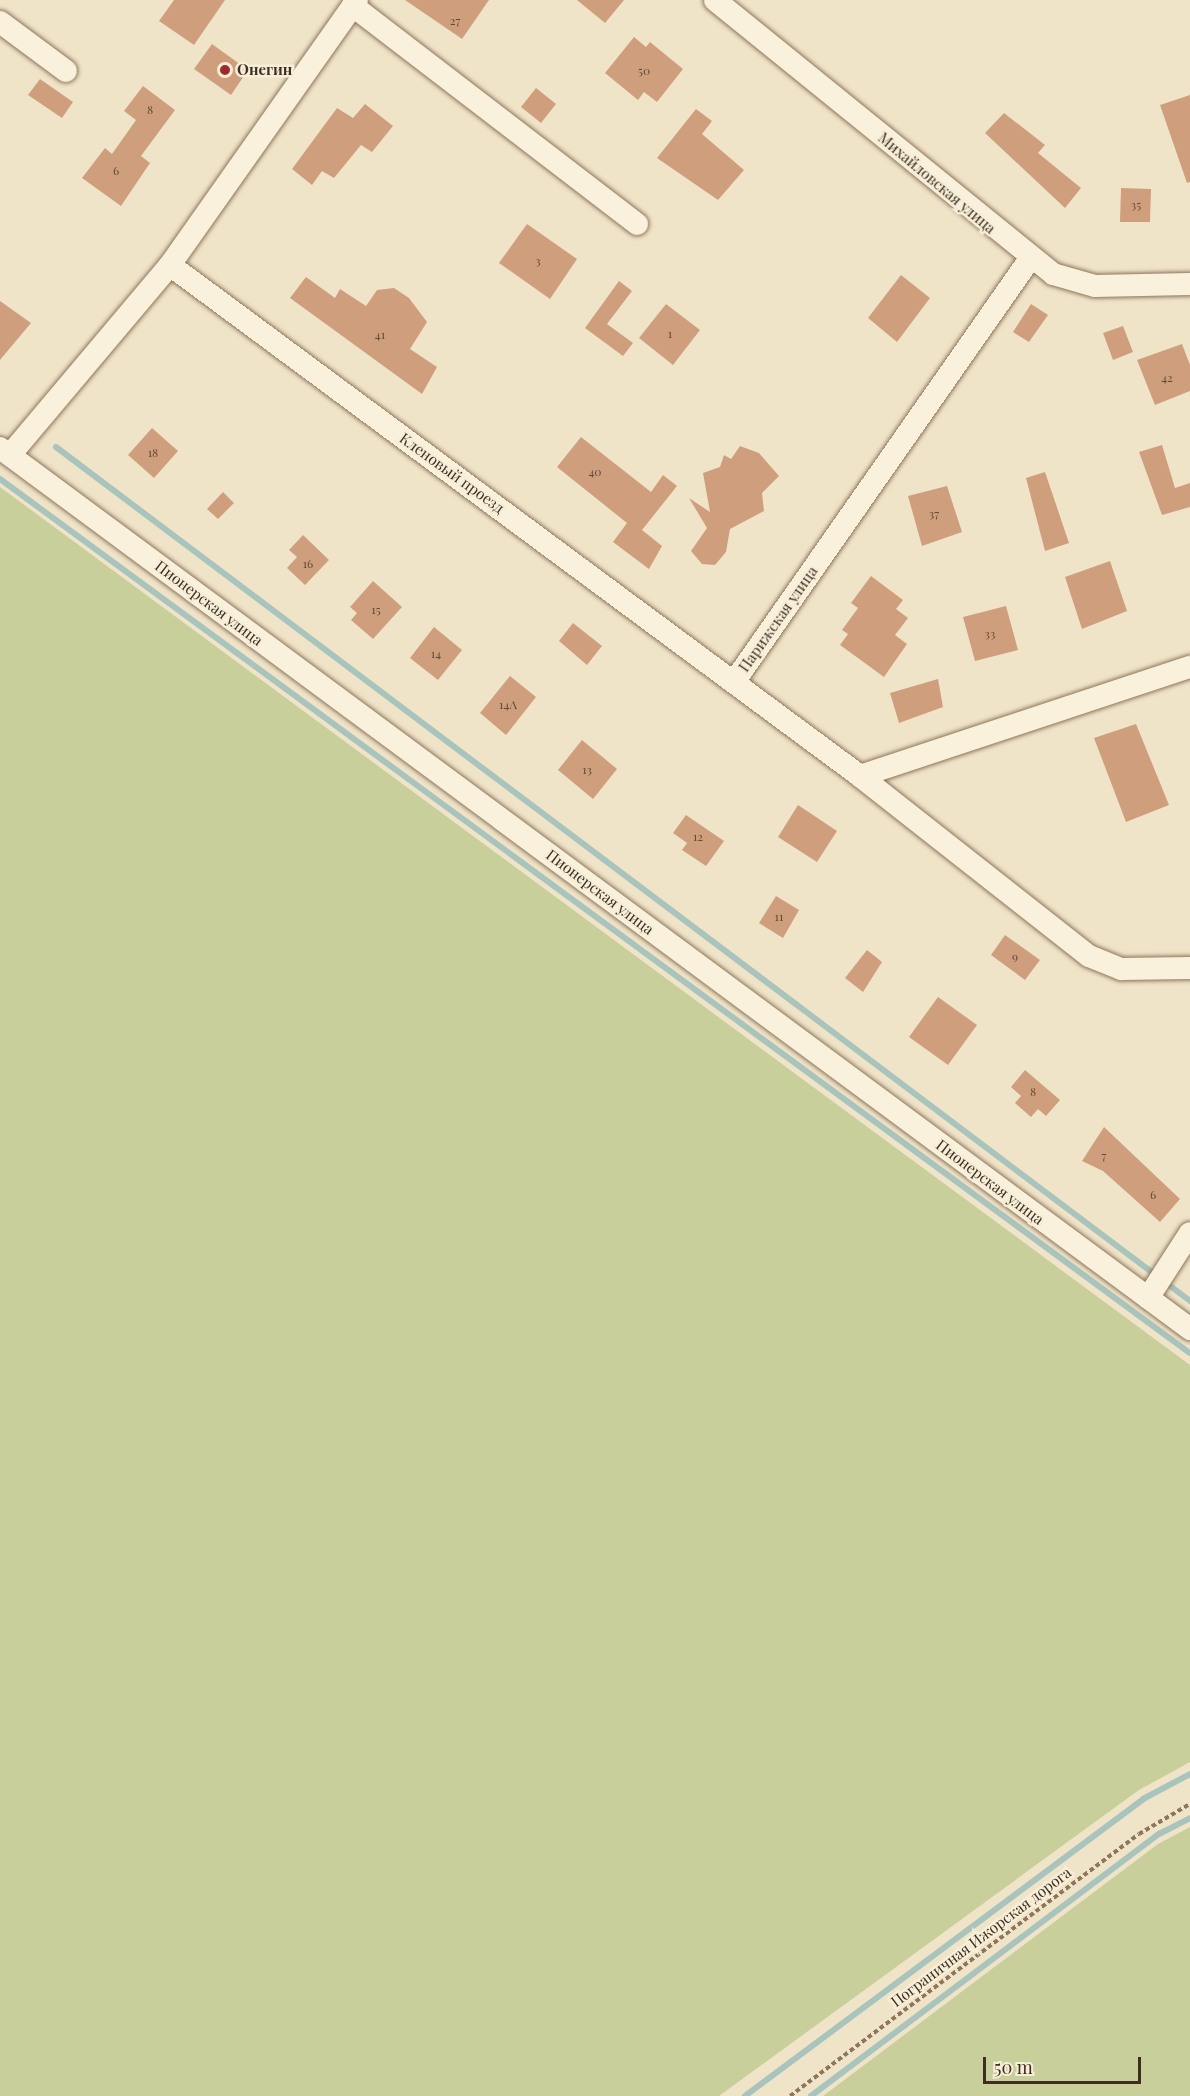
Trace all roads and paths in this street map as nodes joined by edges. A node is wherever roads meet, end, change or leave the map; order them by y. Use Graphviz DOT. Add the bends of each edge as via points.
graph roads {
  1 [pos="716,0"];
  2 [pos="355,3"];
  3 [pos="0,22"];
  4 [pos="66,71"];
  5 [pos="637,224"];
  6 [pos="1029,260"];
  7 [pos="170,265"];
  8 [pos="1190,284"];
  9 [pos="5,452"];
  10 [pos="1190,667"];
  11 [pos="734,682"];
  12 [pos="860,776"];
  13 [pos="1190,968"];
  14 [pos="1190,1233"];
  15 [pos="1148,1298"];
  16 [pos="1190,1329"];
  17 [pos="1190,1804"];
  18 [pos="790,2096"];
  1 -- 6 [label="street, Михайловская улица"];
  2 -- 5 [label="street"];
  2 -- 7 [label="street"];
  3 -- 4 [label="street"];
  6 -- 8 [label="street, Михайловская улица" via="1053,274 1095,286"];
  6 -- 11 [label="street, Парижская улица"];
  7 -- 9 [label="street"];
  7 -- 11 [label="street, Кленовый проезд"];
  9 -- 15 [label="street, Пионерская улица"];
  10 -- 12 [label="street"];
  11 -- 12 [label="street, Парижская улица"];
  12 -- 13 [label="street, Парижская улица" via="1089,956 1121,969"];
  14 -- 15 [label="street"];
  15 -- 16 [label="street, Пионерская улица"];
  17 -- 18 [label="path, Пограничная Ижорская дорога" via="1139,1834"];
}
